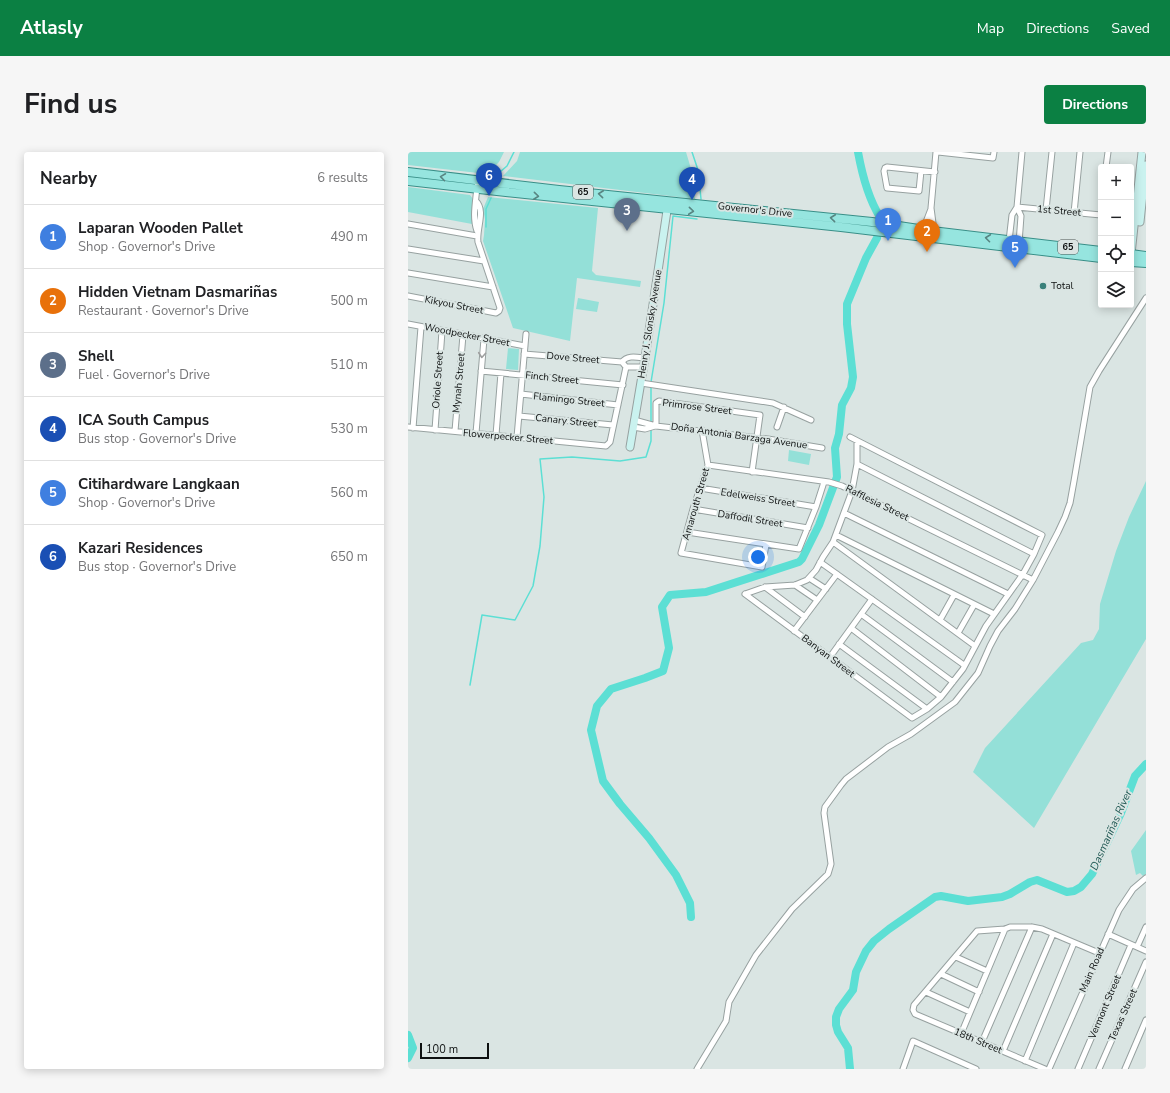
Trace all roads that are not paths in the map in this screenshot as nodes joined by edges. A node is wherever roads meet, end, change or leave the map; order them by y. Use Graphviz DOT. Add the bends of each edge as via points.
graph roads {
  1 [pos="937,152"];
  2 [pos="950,152"];
  3 [pos="994,152"];
  4 [pos="1022,152"];
  5 [pos="1052,152"];
  6 [pos="1080,152"];
  7 [pos="1108,152"];
  8 [pos="1142,152"];
  9 [pos="1106,164"];
  10 [pos="1146,165"];
  11 [pos="921,171"];
  12 [pos="408,172"];
  13 [pos="935,172"];
  14 [pos="408,181"];
  15 [pos="478,185"];
  16 [pos="667,205"];
  17 [pos="1017,207"];
  18 [pos="1046,210"];
  19 [pos="1074,213"];
  20 [pos="1098,215"];
  21 [pos="408,224"];
  22 [pos="1010,228"];
  23 [pos="1020,229"];
  24 [pos="477,233"];
  25 [pos="928,234"];
  26 [pos="1134,236"];
  27 [pos="1008,244"];
  28 [pos="1134,244"];
  29 [pos="1018,245"];
  30 [pos="408,249"];
  31 [pos="1098,251"];
  32 [pos="1146,256"];
  33 [pos="1134,257"];
  34 [pos="1098,258"];
  35 [pos="1134,258"];
  36 [pos="484,261"];
  37 [pos="1146,264"];
  38 [pos="408,273"];
  39 [pos="493,287"];
  40 [pos="408,296"];
  41 [pos="1146,298"];
  42 [pos="408,324"];
  43 [pos="421,327"];
  44 [pos="442,331"];
  45 [pos="526,334"];
  46 [pos="464,335"];
  47 [pos="484,338"];
  48 [pos="525,346"];
  49 [pos="524,354"];
  50 [pos="645,358"];
  51 [pos="622,362"];
  52 [pos="626,367"];
  53 [pos="643,367"];
  54 [pos="481,371"];
  55 [pos="501,373"];
  56 [pos="523,375"];
  57 [pos="641,383"];
  58 [pos="623,385"];
  59 [pos="521,394"];
  60 [pos="618,405"];
  61 [pos="784,408"];
  62 [pos="519,416"];
  63 [pos="811,420"];
  64 [pos="633,424"];
  65 [pos="613,426"];
  66 [pos="656,426"];
  67 [pos="777,426"];
  68 [pos="411,428"];
  69 [pos="435,430"];
  70 [pos="702,430"];
  71 [pos="455,431"];
  72 [pos="476,433"];
  73 [pos="496,435"];
  74 [pos="517,437"];
  75 [pos="850,437"];
  76 [pos="757,438"];
  77 [pos="857,441"];
  78 [pos="630,447"];
  79 [pos="822,448"];
  80 [pos="857,464"];
  81 [pos="708,465"];
  82 [pos="752,472"];
  83 [pos="827,482"];
  84 [pos="700,488"];
  85 [pos="852,491"];
  86 [pos="816,507"];
  87 [pos="693,509"];
  88 [pos="844,513"];
  89 [pos="808,528"];
  90 [pos="687,532"];
  91 [pos="836,535"];
  92 [pos="833,542"];
  93 [pos="766,545"];
  94 [pos="1034,554"];
  95 [pos="820,562"];
  96 [pos="837,574"];
  97 [pos="1023,574"];
  98 [pos="809,578"];
  99 [pos="1034,580"];
  100 [pos="796,585"];
  101 [pos="765,587"];
  102 [pos="826,589"];
  103 [pos="954,594"];
  104 [pos="1008,594"];
  105 [pos="872,599"];
  106 [pos="817,600"];
  107 [pos="974,605"];
  108 [pos="861,614"];
  109 [pos="994,614"];
  110 [pos="805,616"];
  111 [pos="940,620"];
  112 [pos="851,628"];
  113 [pos="794,631"];
  114 [pos="958,633"];
  115 [pos="839,644"];
  116 [pos="975,646"];
  117 [pos="830,657"];
  118 [pos="964,665"];
  119 [pos="953,682"];
  120 [pos="941,697"];
  121 [pos="927,709"];
  122 [pos="1146,878"];
  123 [pos="1032,927"];
  124 [pos="1146,927"];
  125 [pos="1005,929"];
  126 [pos="1053,934"];
  127 [pos="1108,934"];
  128 [pos="1074,943"];
  129 [pos="1131,944"];
  130 [pos="1137,947"];
  131 [pos="1146,951"];
  132 [pos="1099,953"];
  133 [pos="956,957"];
  134 [pos="1146,962"];
  135 [pos="987,971"];
  136 [pos="941,974"];
  137 [pos="926,992"];
  138 [pos="979,992"];
  139 [pos="970,1012"];
  140 [pos="1146,1020"];
  141 [pos="961,1034"];
  142 [pos="982,1042"];
  143 [pos="1004,1051"];
  144 [pos="1025,1061"];
  145 [pos="697,1069"];
  146 [pos="903,1069"];
  147 [pos="976,1069"];
  148 [pos="1045,1069"];
  149 [pos="1049,1069"];
  150 [pos="1078,1069"];
  151 [pos="1099,1069"];
  152 [pos="1125,1069"];
  1 -- 2 [label="street"];
  1 -- 13 [label="street"];
  2 -- 3 [label="street" via="993,158"];
  4 -- 17 [label="street"];
  5 -- 18 [label="street"];
  6 -- 19 [label="street"];
  7 -- 9 [label="street"];
  8 -- 26 [label="street"];
  10 -- 28 [label="street"];
  11 -- 11 [label="street" via="887,167 887,188 919,191"];
  11 -- 13 [label="street"];
  15 -- 12 [label="main road, Governor's Drive / 65, one-way"];
  13 -- 25 [label="street" via="933,222"];
  14 -- 15 [label="main road, Governor's Drive / 65"];
  15 -- 16 [label="main road, Governor's Drive / 65"];
  15 -- 24 [label="street" via="475,204"];
  16 -- 25 [label="main road, Governor's Drive / 65, one-way" via="871,232"];
  25 -- 16 [label="main road, Governor's Drive / 65, one-way" via="872,222"];
  16 -- 50 [label="street, Henry J. Slonsky Avenue"];
  17 -- 18 [label="street, 1st Street"];
  17 -- 22 [label="street" via="1012,215"];
  17 -- 23 [label="street" via="1021,216"];
  18 -- 19 [label="street, 1st Street"];
  19 -- 20 [label="street, 1st Street"];
  21 -- 24 [label="street"];
  22 -- 23 [label="street"];
  22 -- 27 [label="street"];
  23 -- 29 [label="street"];
  24 -- 36 [label="street"];
  25 -- 27 [label="main road, Governor's Drive / 65"];
  27 -- 29 [label="main road, Governor's Drive / 65"];
  29 -- 31 [label="main road, Governor's Drive / 65"];
  29 -- 34 [label="main road, Governor's Drive / 65"];
  30 -- 36 [label="street"];
  32 -- 33 [label="main road"];
  35 -- 37 [label="main road"];
  36 -- 39 [label="street"];
  38 -- 39 [label="street"];
  39 -- 40 [label="street, Kikyou Street" via="500,308 496,313"];
  41 -- 99 [label="street" via="1090,387 1070,503"];
  42 -- 43 [label="street, Woodpecker Street"];
  43 -- 44 [label="street, Woodpecker Street"];
  43 -- 68 [label="street"];
  44 -- 46 [label="street, Woodpecker Street"];
  44 -- 69 [label="street, Oriole Street"];
  45 -- 48 [label="street"];
  46 -- 47 [label="street, Woodpecker Street"];
  46 -- 71 [label="street, Mynah Street"];
  47 -- 48 [label="street, Woodpecker Street"];
  47 -- 54 [label="street, one-way"];
  48 -- 49 [label="street"];
  49 -- 51 [label="street, Dove Street"];
  49 -- 56 [label="street"];
  50 -- 51 [label="street, Dove Street" via="631,357"];
  50 -- 53 [label="street, Henry J. Slonsky Avenue"];
  51 -- 52 [label="street"];
  52 -- 53 [label="street"];
  52 -- 58 [label="street"];
  53 -- 57 [label="street, Henry J. Slonsky Avenue"];
  54 -- 55 [label="street, Finch Street"];
  54 -- 72 [label="street"];
  55 -- 56 [label="street, Finch Street"];
  55 -- 73 [label="street"];
  56 -- 58 [label="street, Finch Street"];
  56 -- 59 [label="street"];
  57 -- 61 [label="street" via="773,403"];
  57 -- 64 [label="street, Henry J. Slonsky Avenue"];
  58 -- 60 [label="street"];
  59 -- 60 [label="street, Flamingo Street"];
  59 -- 62 [label="street"];
  60 -- 65 [label="street"];
  61 -- 63 [label="street"];
  61 -- 67 [label="street"];
  62 -- 65 [label="street, Canary Street"];
  62 -- 74 [label="street"];
  64 -- 66 [label="street, Doña Antonia Barzaga Avenue"];
  64 -- 78 [label="street, Henry J. Slonsky Avenue"];
  65 -- 74 [label="street, Flowerpecker Street" via="610,442 606,446"];
  66 -- 70 [label="street, Doña Antonia Barzaga Avenue"];
  66 -- 76 [label="street, Primrose Street" via="656,404 659,401 760,415"];
  68 -- 69 [label="street, Flowerpecker Street"];
  69 -- 71 [label="street, Flowerpecker Street"];
  70 -- 76 [label="street, Doña Antonia Barzaga Avenue"];
  70 -- 81 [label="street, Amarouth Street"];
  71 -- 72 [label="street, Flowerpecker Street"];
  72 -- 73 [label="street, Flowerpecker Street"];
  73 -- 74 [label="street, Flowerpecker Street"];
  75 -- 77 [label="street"];
  76 -- 79 [label="street, Doña Antonia Barzaga Avenue"];
  76 -- 82 [label="street"];
  77 -- 80 [label="street"];
  77 -- 94 [label="street" via="1042,535"];
  80 -- 85 [label="street"];
  80 -- 94 [label="street"];
  81 -- 82 [label="street, Rafflesia Street"];
  81 -- 84 [label="street, Amarouth Street"];
  82 -- 83 [label="street, Rafflesia Street"];
  83 -- 85 [label="street, Rafflesia Street"];
  83 -- 86 [label="street"];
  84 -- 86 [label="street, Edelweiss Street"];
  84 -- 87 [label="street, Amarouth Street"];
  85 -- 88 [label="street"];
  85 -- 97 [label="street, Rafflesia Street"];
  86 -- 89 [label="street"];
  87 -- 89 [label="street, Daffodil Street"];
  87 -- 90 [label="street, Amarouth Street"];
  88 -- 91 [label="street"];
  88 -- 104 [label="street"];
  89 -- 93 [label="street" via="799,549"];
  90 -- 93 [label="street"];
  90 -- 93 [label="street, Amarouth Street" via="681,553 762,566"];
  91 -- 92 [label="street"];
  91 -- 103 [label="street"];
  92 -- 95 [label="street"];
  92 -- 111 [label="street"];
  94 -- 97 [label="street"];
  95 -- 96 [label="street"];
  95 -- 98 [label="street"];
  96 -- 102 [label="street"];
  96 -- 105 [label="street"];
  97 -- 99 [label="street, Rafflesia Street"];
  97 -- 104 [label="street"];
  98 -- 100 [label="street"];
  98 -- 102 [label="street"];
  99 -- 145 [label="street" via="1016,609 998,631 978,673 956,702 888,747 841,785 825,807 830,864 828,874 792,910 756,955 729,1002 726,1021"];
  100 -- 101 [label="street"];
  100 -- 106 [label="street"];
  101 -- 110 [label="street"];
  101 -- 113 [label="street, Banyan Street" via="745,594"];
  102 -- 106 [label="street"];
  103 -- 107 [label="street"];
  103 -- 111 [label="street"];
  104 -- 109 [label="street"];
  105 -- 108 [label="street"];
  105 -- 118 [label="street"];
  106 -- 110 [label="street"];
  107 -- 109 [label="street"];
  107 -- 114 [label="street"];
  108 -- 112 [label="street"];
  108 -- 119 [label="street"];
  109 -- 116 [label="street"];
  110 -- 113 [label="street"];
  111 -- 114 [label="street"];
  112 -- 115 [label="street"];
  112 -- 120 [label="street"];
  113 -- 117 [label="street, Banyan Street"];
  114 -- 116 [label="street"];
  115 -- 117 [label="street"];
  115 -- 121 [label="street"];
  116 -- 118 [label="street"];
  117 -- 121 [label="street, Banyan Street" via="912,718"];
  118 -- 119 [label="street"];
  119 -- 120 [label="street"];
  120 -- 121 [label="street"];
  122 -- 127 [label="street, Main Road" via="1124,901"];
  123 -- 125 [label="street"];
  123 -- 126 [label="street"];
  123 -- 142 [label="street"];
  124 -- 130 [label="street"];
  125 -- 133 [label="street" via="977,931"];
  125 -- 135 [label="street"];
  126 -- 128 [label="street"];
  126 -- 143 [label="street"];
  127 -- 129 [label="street"];
  127 -- 132 [label="street, Main Road"];
  128 -- 132 [label="street"];
  128 -- 144 [label="street"];
  129 -- 130 [label="street"];
  129 -- 150 [label="street, Vermont Street"];
  130 -- 131 [label="street"];
  132 -- 149 [label="street, Main Road"];
  133 -- 135 [label="street"];
  133 -- 136 [label="street"];
  134 -- 151 [label="street, Texas Street"];
  135 -- 138 [label="street"];
  136 -- 137 [label="street"];
  136 -- 138 [label="street"];
  137 -- 139 [label="street"];
  137 -- 141 [label="street, 18th Street" via="914,1005 915,1014"];
  138 -- 139 [label="street"];
  139 -- 141 [label="street"];
  140 -- 152 [label="street"];
  141 -- 142 [label="street, 18th Street"];
  142 -- 143 [label="street, 18th Street"];
  143 -- 144 [label="street, 18th Street"];
  144 -- 148 [label="street, 18th Street"];
  146 -- 147 [label="street" via="913,1041"];
}
